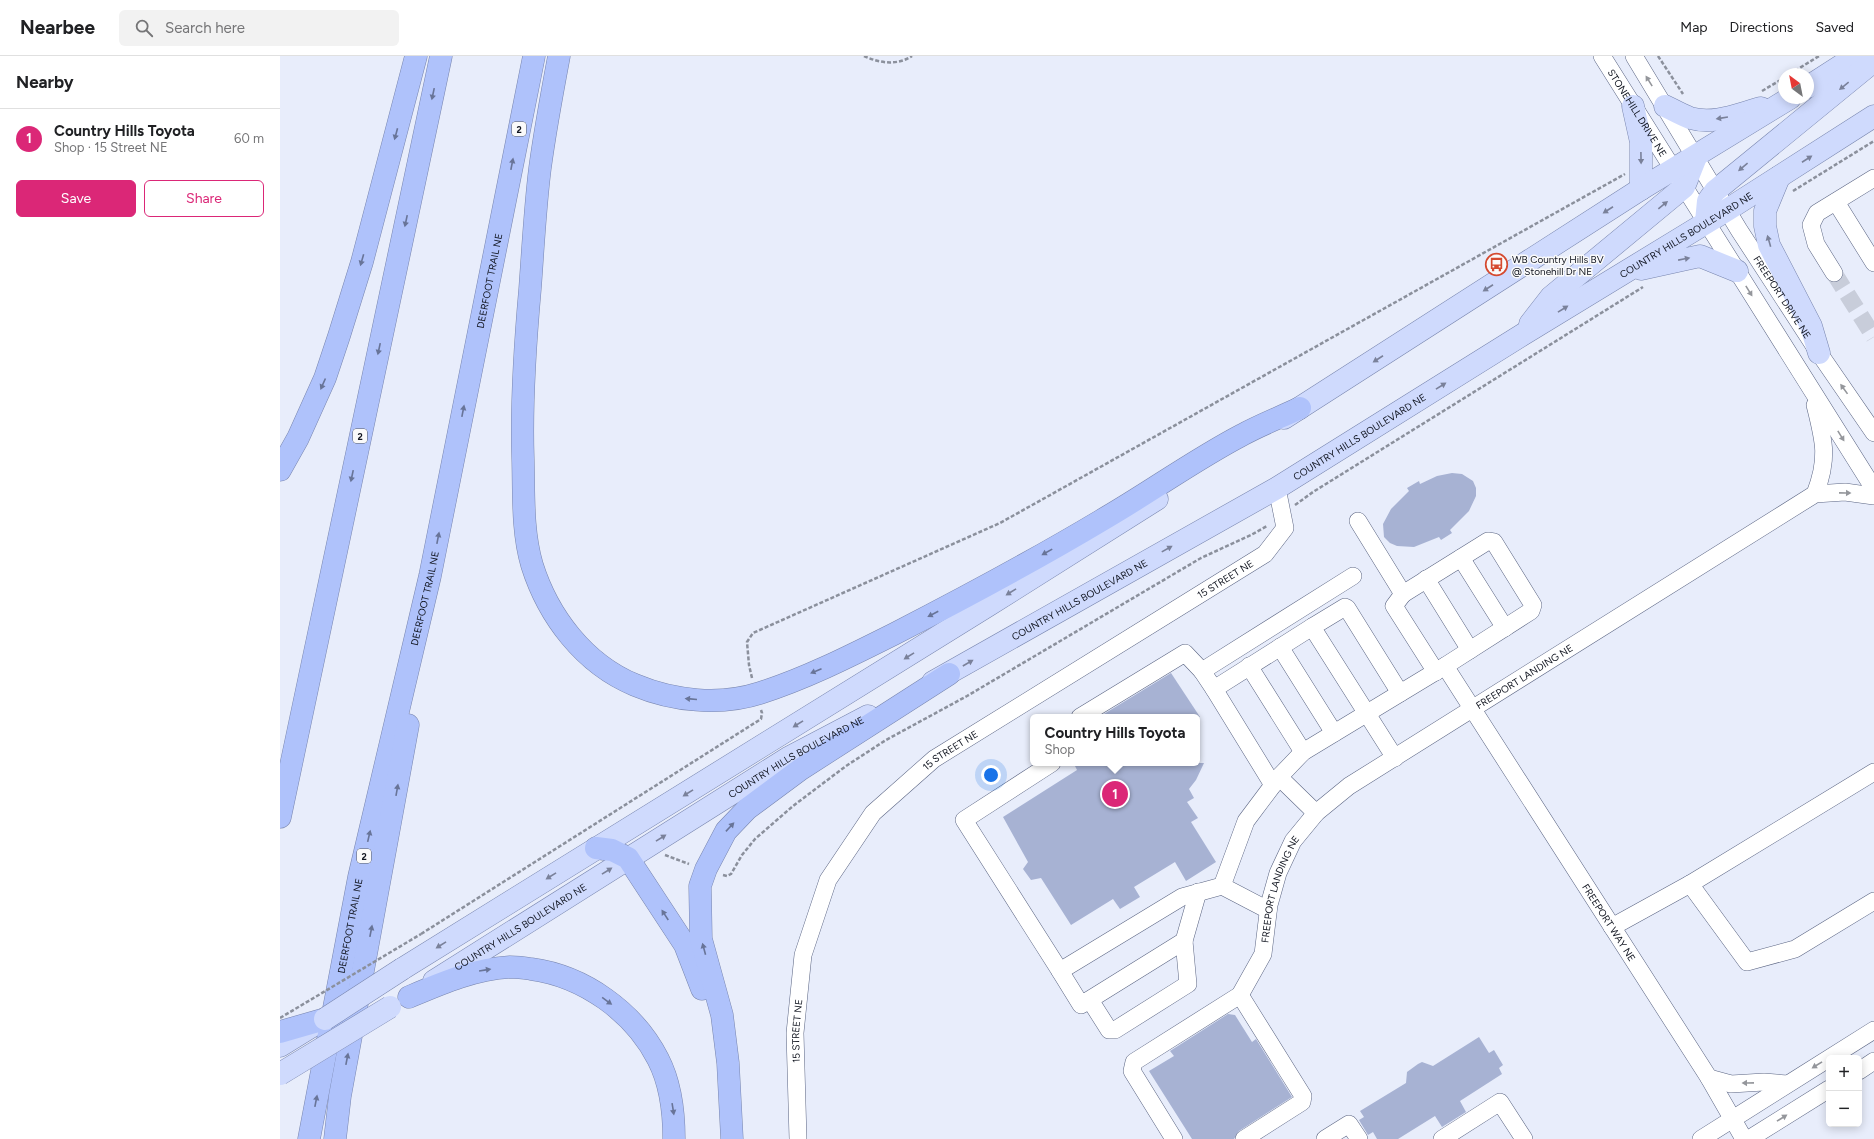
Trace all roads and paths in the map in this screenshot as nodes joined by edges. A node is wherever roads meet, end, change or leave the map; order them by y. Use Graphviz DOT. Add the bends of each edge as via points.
graph roads {
  1 [pos="416,56"];
  2 [pos="441,56"];
  3 [pos="534,56"];
  4 [pos="559,56"];
  5 [pos="864,56"];
  6 [pos="912,56"];
  7 [pos="1602,56"];
  8 [pos="1634,56"];
  9 [pos="1658,56"];
  10 [pos="1819,56"];
  11 [pos="1856,56"];
  12 [pos="1874,61"];
  13 [pos="1800,68"];
  14 [pos="1814,83"];
  15 [pos="1685,99"];
  16 [pos="1778,102"];
  17 [pos="1780,104"];
  18 [pos="1633,106"];
  19 [pos="1665,106"];
  20 [pos="1874,116"];
  21 [pos="1874,141"];
  22 [pos="1696,157"];
  23 [pos="1874,178"];
  24 [pos="1678,179"];
  25 [pos="1635,180"];
  26 [pos="1784,185"];
  27 [pos="1714,191"];
  28 [pos="1836,202"];
  29 [pos="1727,210"];
  30 [pos="1706,222"];
  31 [pos="1874,263"];
  32 [pos="1737,271"];
  33 [pos="1834,273"];
  34 [pos="1619,275"];
  35 [pos="1646,286"];
  36 [pos="1522,335"];
  37 [pos="1819,354"];
  38 [pos="1812,391"];
  39 [pos="1300,408"];
  40 [pos="1870,420"];
  41 [pos="1874,433"];
  42 [pos="280,470"];
  43 [pos="1277,488"];
  44 [pos="1874,489"];
  45 [pos="1815,494"];
  46 [pos="1874,496"];
  47 [pos="1282,515"];
  48 [pos="1358,521"];
  49 [pos="1461,558"];
  50 [pos="430,576"];
  51 [pos="1353,576"];
  52 [pos="1426,579"];
  53 [pos="1403,594"];
  54 [pos="1312,627"];
  55 [pos="1505,628"];
  56 [pos="1280,647"];
  57 [pos="1470,650"];
  58 [pos="1249,666"];
  59 [pos="1440,669"];
  60 [pos="1202,671"];
  61 [pos="949,674"];
  62 [pos="1214,689"];
  63 [pos="1400,693"];
  64 [pos="755,695"];
  65 [pos="1473,708"];
  66 [pos="1085,714"];
  67 [pos="1366,714"];
  68 [pos="1334,733"];
  69 [pos="1303,752"];
  70 [pos="1395,758"];
  71 [pos="1047,766"];
  72 [pos="1872,777"];
  73 [pos="1276,781"];
  74 [pos="1316,813"];
  75 [pos="280,817"];
  76 [pos="596,848"];
  77 [pos="661,854"];
  78 [pos="628,858"];
  79 [pos="692,864"];
  80 [pos="719,874"];
  81 [pos="1690,884"];
  82 [pos="1222,886"];
  83 [pos="1198,892"];
  84 [pos="1874,901"];
  85 [pos="1268,910"];
  86 [pos="1612,927"];
  87 [pos="1184,941"];
  88 [pos="1060,971"];
  89 [pos="1240,995"];
  90 [pos="1090,1000"];
  91 [pos="400,1002"];
  92 [pos="280,1018"];
  93 [pos="325,1019"];
  94 [pos="1874,1030"];
  95 [pos="280,1032"];
  96 [pos="280,1046"];
  97 [pos="1874,1061"];
  98 [pos="1862,1069"];
  99 [pos="280,1074"];
  100 [pos="1709,1078"];
  101 [pos="1787,1084"];
  102 [pos="1826,1091"];
  103 [pos="1732,1120"];
  104 [pos="309,1139"];
  105 [pos="335,1139"];
  106 [pos="674,1139"];
  107 [pos="719,1139"];
  108 [pos="732,1139"];
  109 [pos="798,1139"];
  110 [pos="1174,1139"];
  111 [pos="1244,1139"];
  112 [pos="1325,1139"];
  113 [pos="1359,1139"];
  114 [pos="1442,1139"];
  115 [pos="1524,1139"];
  116 [pos="1701,1139"];
  117 [pos="1744,1139"];
  118 [pos="1749,1139"];
  1 -- 42 [label="highway, one-way" via="362,262 325,378 298,438"];
  2 -- 75 [label="highway, 2, one-way"];
  50 -- 3 [label="highway, DEERFOOT TRAIL NE / 2, one-way"];
  64 -- 4 [label="highway, one-way" via="714,700 690,699 655,693 626,681 601,666 581,649 561,626 533,568 524,516 524,361 540,170"];
  5 -- 6 [label="path" via="872,60 896,62"];
  7 -- 18 [label="street, STONEHILL DRIVE NE"];
  19 -- 8 [label="street, one-way"];
  9 -- 15 [label="path"];
  10 -- 13 [label="path"];
  11 -- 14 [label="main road"];
  12 -- 27 [label="main road, one-way"];
  16 -- 19 [label="main road, one-way" via="1724,118 1703,120 1690,118"];
  17 -- 22 [label="main road"];
  18 -- 24 [label="street, STONEHILL DRIVE NE"];
  18 -- 25 [label="main road, one-way" via="1641,142"];
  19 -- 22 [label="street"];
  26 -- 20 [label="main road, COUNTRY HILLS BOULEVARD NE, one-way"];
  21 -- 26 [label="path"];
  22 -- 24 [label="main road"];
  22 -- 27 [label="street, FREEPORT DRIVE NE"];
  23 -- 28 [label="street"];
  24 -- 25 [label="main road"];
  24 -- 30 [label="street"];
  36 -- 24 [label="main road, one-way" via="1551,297"];
  25 -- 39 [label="main road, one-way"];
  25 -- 64 [label="path" via="1000,523 753,633 747,642"];
  26 -- 29 [label="main road, COUNTRY HILLS BOULEVARD NE"];
  37 -- 26 [label="main road, one-way" via="1811,326 1769,245 1765,226 1765,211"];
  27 -- 29 [label="street, FREEPORT DRIVE NE"];
  27 -- 30 [label="main road" via="1708,201"];
  28 -- 31 [label="street"];
  28 -- 33 [label="street" via="1817,213 1811,225 1816,244"];
  29 -- 30 [label="main road, COUNTRY HILLS BOULEVARD NE"];
  29 -- 37 [label="street, FREEPORT DRIVE NE"];
  30 -- 32 [label="street"];
  30 -- 34 [label="main road, COUNTRY HILLS BOULEVARD NE"];
  34 -- 32 [label="main road, one-way" via="1700,256"];
  32 -- 38 [label="street, one-way"];
  36 -- 34 [label="main road, COUNTRY HILLS BOULEVARD NE, one-way"];
  35 -- 47 [label="path" via="1313,492"];
  43 -- 36 [label="main road, COUNTRY HILLS BOULEVARD NE, one-way"];
  40 -- 37 [label="street, FREEPORT DRIVE NE, one-way"];
  38 -- 44 [label="street, one-way"];
  38 -- 45 [label="street" via="1825,452 1822,476"];
  39 -- 64 [label="highway, one-way" via="1241,435 1103,520 988,585 830,666"];
  39 -- 76 [label="main road, one-way" via="976,614"];
  40 -- 41 [label="street, FREEPORT DRIVE NE"];
  43 -- 47 [label="street, 15 STREET NE"];
  61 -- 43 [label="main road, COUNTRY HILLS BOULEVARD NE, one-way"];
  45 -- 46 [label="street, FREEPORT LANDING NE, one-way" via="1845,492"];
  45 -- 65 [label="street, FREEPORT LANDING NE"];
  47 -- 80 [label="path" via="1251,535 1201,558 967,696 886,740 846,766 755,838 731,874"];
  47 -- 109 [label="street, 15 STREET NE" via="1285,528 1265,554 934,759 873,813 828,880 803,955 795,1033"];
  48 -- 53 [label="street"];
  49 -- 52 [label="street"];
  49 -- 55 [label="street"];
  49 -- 55 [label="street" via="1488,541 1494,542 1533,605 1531,611"];
  104 -- 50 [label="highway, DEERFOOT TRAIL NE / 2, one-way" via="359,877"];
  105 -- 50 [label="highway, one-way" via="340,1096 405,746"];
  51 -- 60 [label="street"];
  52 -- 53 [label="street"];
  52 -- 57 [label="street"];
  53 -- 59 [label="street, FREEPORT WAY NE" via="1394,606"];
  54 -- 56 [label="street"];
  54 -- 63 [label="street" via="1345,607 1348,608"];
  54 -- 67 [label="street"];
  55 -- 57 [label="street"];
  56 -- 58 [label="street"];
  56 -- 68 [label="street"];
  57 -- 59 [label="street"];
  58 -- 62 [label="street"];
  58 -- 69 [label="street"];
  59 -- 63 [label="street"];
  59 -- 65 [label="street, FREEPORT WAY NE"];
  60 -- 62 [label="street"];
  60 -- 66 [label="street" via="1185,652"];
  78 -- 61 [label="main road, COUNTRY HILLS BOULEVARD NE, one-way" via="788,758"];
  108 -- 61 [label="highway, one-way" via="728,1063 722,1014 701,939 700,886 706,869 726,831 747,809 801,769"];
  62 -- 73 [label="street"];
  63 -- 67 [label="street"];
  64 -- 92 [label="path, bridge" via="762,714 761,719 421,934"];
  65 -- 70 [label="street, FREEPORT LANDING NE"];
  65 -- 86 [label="street, FREEPORT WAY NE"];
  67 -- 68 [label="street"];
  67 -- 70 [label="street"];
  68 -- 69 [label="street"];
  69 -- 73 [label="street"];
  70 -- 74 [label="street, FREEPORT LANDING NE" via="1349,786"];
  71 -- 88 [label="street" via="964,820"];
  72 -- 81 [label="street"];
  73 -- 74 [label="street"];
  73 -- 82 [label="street" via="1246,821"];
  74 -- 85 [label="street, FREEPORT LANDING NE" via="1294,841 1281,866"];
  76 -- 78 [label="highway" via="612,850"];
  76 -- 93 [label="main road, one-way, bridge"];
  77 -- 79 [label="path"];
  91 -- 78 [label="main road, COUNTRY HILLS BOULEVARD NE, one-way"];
  107 -- 78 [label="highway, one-way" via="714,1045 703,993 685,945"];
  81 -- 84 [label="street" via="1747,962 1795,949"];
  81 -- 86 [label="street"];
  82 -- 83 [label="street"];
  82 -- 85 [label="street"];
  83 -- 87 [label="street"];
  83 -- 88 [label="street" via="1182,897"];
  85 -- 89 [label="street, FREEPORT LANDING NE" via="1263,954"];
  86 -- 100 [label="street, FREEPORT WAY NE"];
  87 -- 90 [label="street"];
  87 -- 90 [label="street" via="1188,984 1122,1026 1109,1030"];
  88 -- 90 [label="street" via="1081,1006"];
  89 -- 110 [label="street" via="1134,1062 1132,1071"];
  89 -- 111 [label="street" via="1303,1096 1302,1102"];
  91 -- 99 [label="main road, COUNTRY HILLS BOULEVARD NE, bridge"];
  91 -- 106 [label="highway, one-way" via="454,978 483,970 512,967 542,971 587,987 629,1018 658,1060 674,1110"];
  93 -- 95 [label="highway"];
  93 -- 96 [label="main road"];
  94 -- 101 [label="street, one-way"];
  97 -- 98 [label="street"];
  101 -- 100 [label="street, one-way" via="1731,1084"];
  100 -- 103 [label="street, FREEPORT WAY NE"];
  101 -- 103 [label="street"];
  118 -- 102 [label="street, one-way"];
  103 -- 116 [label="street"];
  103 -- 117 [label="street, FREEPORT WAY NE"];
  112 -- 113 [label="street" via="1349,1124"];
  114 -- 115 [label="street" via="1500,1102"];
}
